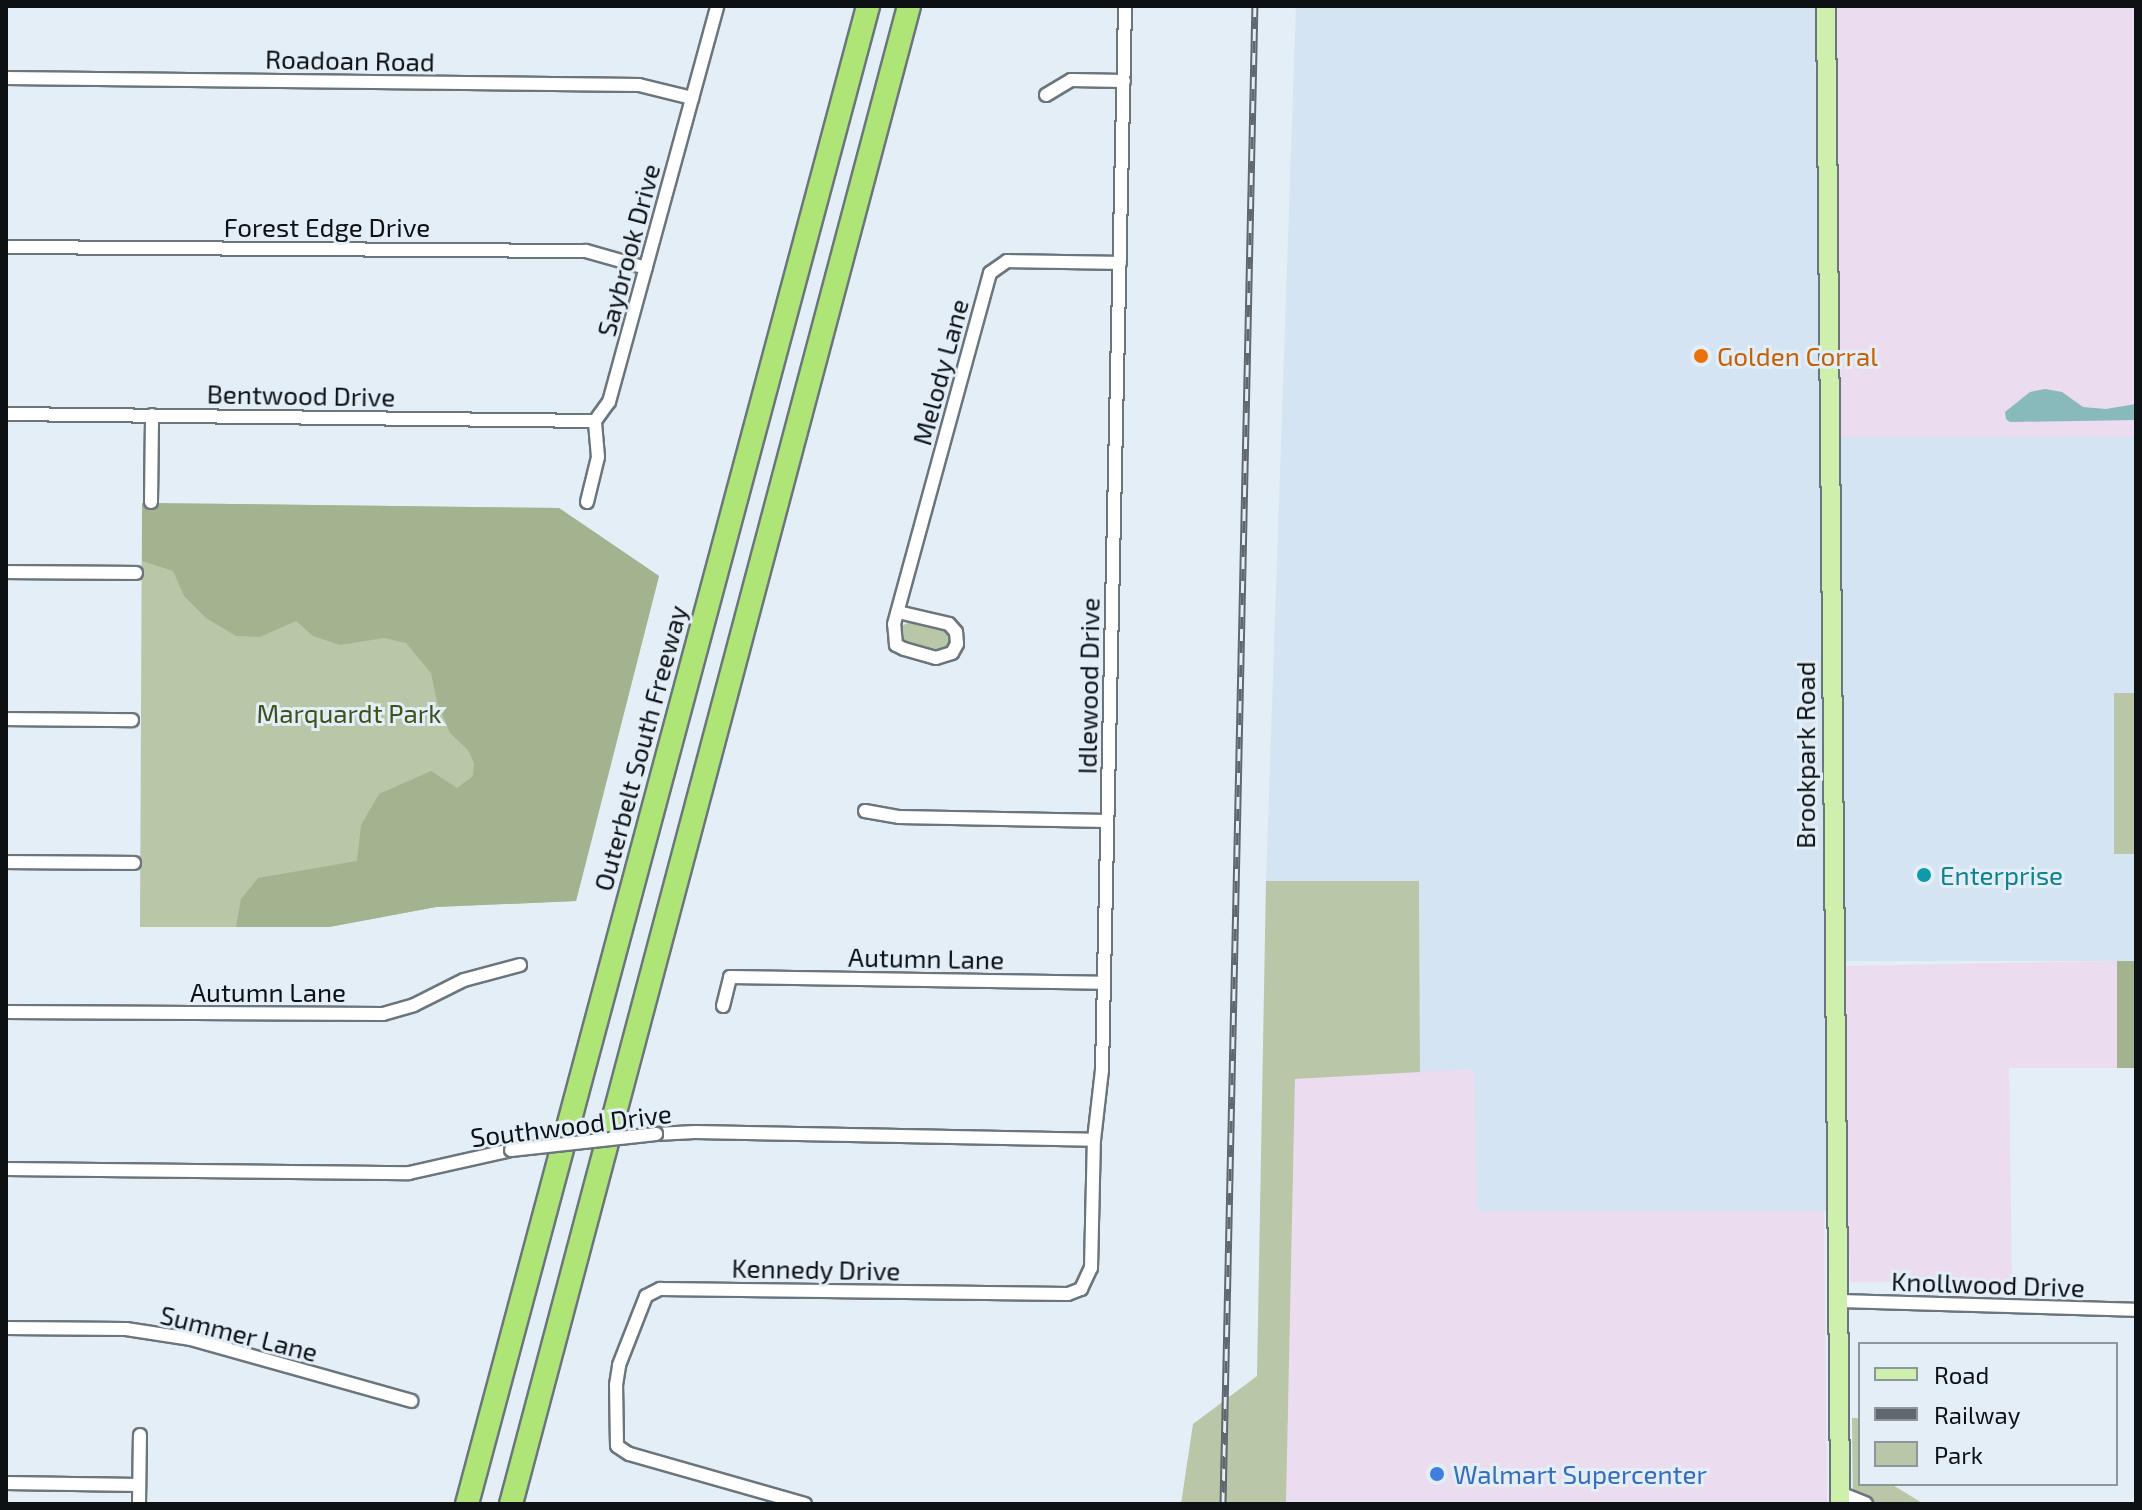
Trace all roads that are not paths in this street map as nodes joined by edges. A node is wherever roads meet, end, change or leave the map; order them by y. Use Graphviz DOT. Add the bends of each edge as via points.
graph roads {
  1 [pos="717,6"];
  2 [pos="868,6"];
  3 [pos="909,6"];
  4 [pos="1125,6"];
  5 [pos="1826,6"];
  6 [pos="6,78"];
  7 [pos="1124,81"];
  8 [pos="1046,95"];
  9 [pos="692,98"];
  10 [pos="6,247"];
  11 [pos="1120,263"];
  12 [pos="646,268"];
  13 [pos="6,414"];
  14 [pos="152,415"];
  15 [pos="595,421"];
  16 [pos="151,502"];
  17 [pos="587,502"];
  18 [pos="6,572"];
  19 [pos="136,573"];
  20 [pos="898,612"];
  21 [pos="6,719"];
  22 [pos="132,720"];
  23 [pos="865,811"];
  24 [pos="1107,821"];
  25 [pos="6,862"];
  26 [pos="134,863"];
  27 [pos="520,965"];
  28 [pos="1103,983"];
  29 [pos="723,1006"];
  30 [pos="6,1012"];
  31 [pos="1094,1140"];
  32 [pos="6,1169"];
  33 [pos="1081,1289"];
  34 [pos="1838,1301"];
  35 [pos="2136,1310"];
  36 [pos="6,1328"];
  37 [pos="411,1401"];
  38 [pos="140,1435"];
  39 [pos="6,1483"];
  40 [pos="139,1485"];
  41 [pos="1840,1499"];
  42 [pos="139,1504"];
  43 [pos="467,1504"];
  44 [pos="511,1504"];
  45 [pos="805,1504"];
  46 [pos="1865,1504"];
  1 -- 9 [label="street, Saybrook Drive"];
  2 -- 43 [label="highway, Outerbelt South Freeway"];
  3 -- 44 [label="highway"];
  4 -- 7 [label="street, Idlewood Drive"];
  5 -- 34 [label="main road, Brookpark Road"];
  6 -- 9 [label="street, Roadoan Road" via="639,85"];
  7 -- 8 [label="street" via="1071,80"];
  7 -- 11 [label="street, Idlewood Drive"];
  9 -- 12 [label="street, Saybrook Drive"];
  10 -- 12 [label="street, Forest Edge Drive" via="586,251"];
  11 -- 20 [label="street, Melody Lane" via="1007,261 990,273"];
  11 -- 24 [label="street, Idlewood Drive"];
  12 -- 15 [label="street, Saybrook Drive" via="609,402"];
  13 -- 14 [label="street, Bentwood Drive"];
  14 -- 15 [label="street, Bentwood Drive"];
  14 -- 16 [label="street"];
  15 -- 17 [label="street" via="598,457"];
  18 -- 19 [label="street"];
  20 -- 20 [label="street, Melody Lane" via="896,645 936,658 952,653 956,632 949,624"];
  21 -- 22 [label="street"];
  23 -- 24 [label="street" via="899,817"];
  24 -- 28 [label="street, Idlewood Drive"];
  25 -- 26 [label="street"];
  27 -- 30 [label="street, Autumn Lane" via="464,980 383,1014"];
  28 -- 29 [label="street, Autumn Lane" via="730,977"];
  28 -- 31 [label="street, Idlewood Drive"];
  31 -- 32 [label="street, Southwood Drive, bridge" via="695,1132 511,1150 409,1173"];
  31 -- 33 [label="street, Idlewood Drive" via="1091,1268"];
  33 -- 45 [label="street, Kennedy Drive" via="1068,1294 660,1289 646,1296 616,1385 617,1446 629,1454"];
  34 -- 35 [label="street, Knollwood Drive"];
  34 -- 41 [label="main road, Brookpark Road"];
  36 -- 37 [label="street, Summer Lane" via="126,1329 191,1339"];
  38 -- 40 [label="street"];
  39 -- 40 [label="street"];
  40 -- 42 [label="street"];
  41 -- 46 [label="street"];
}
